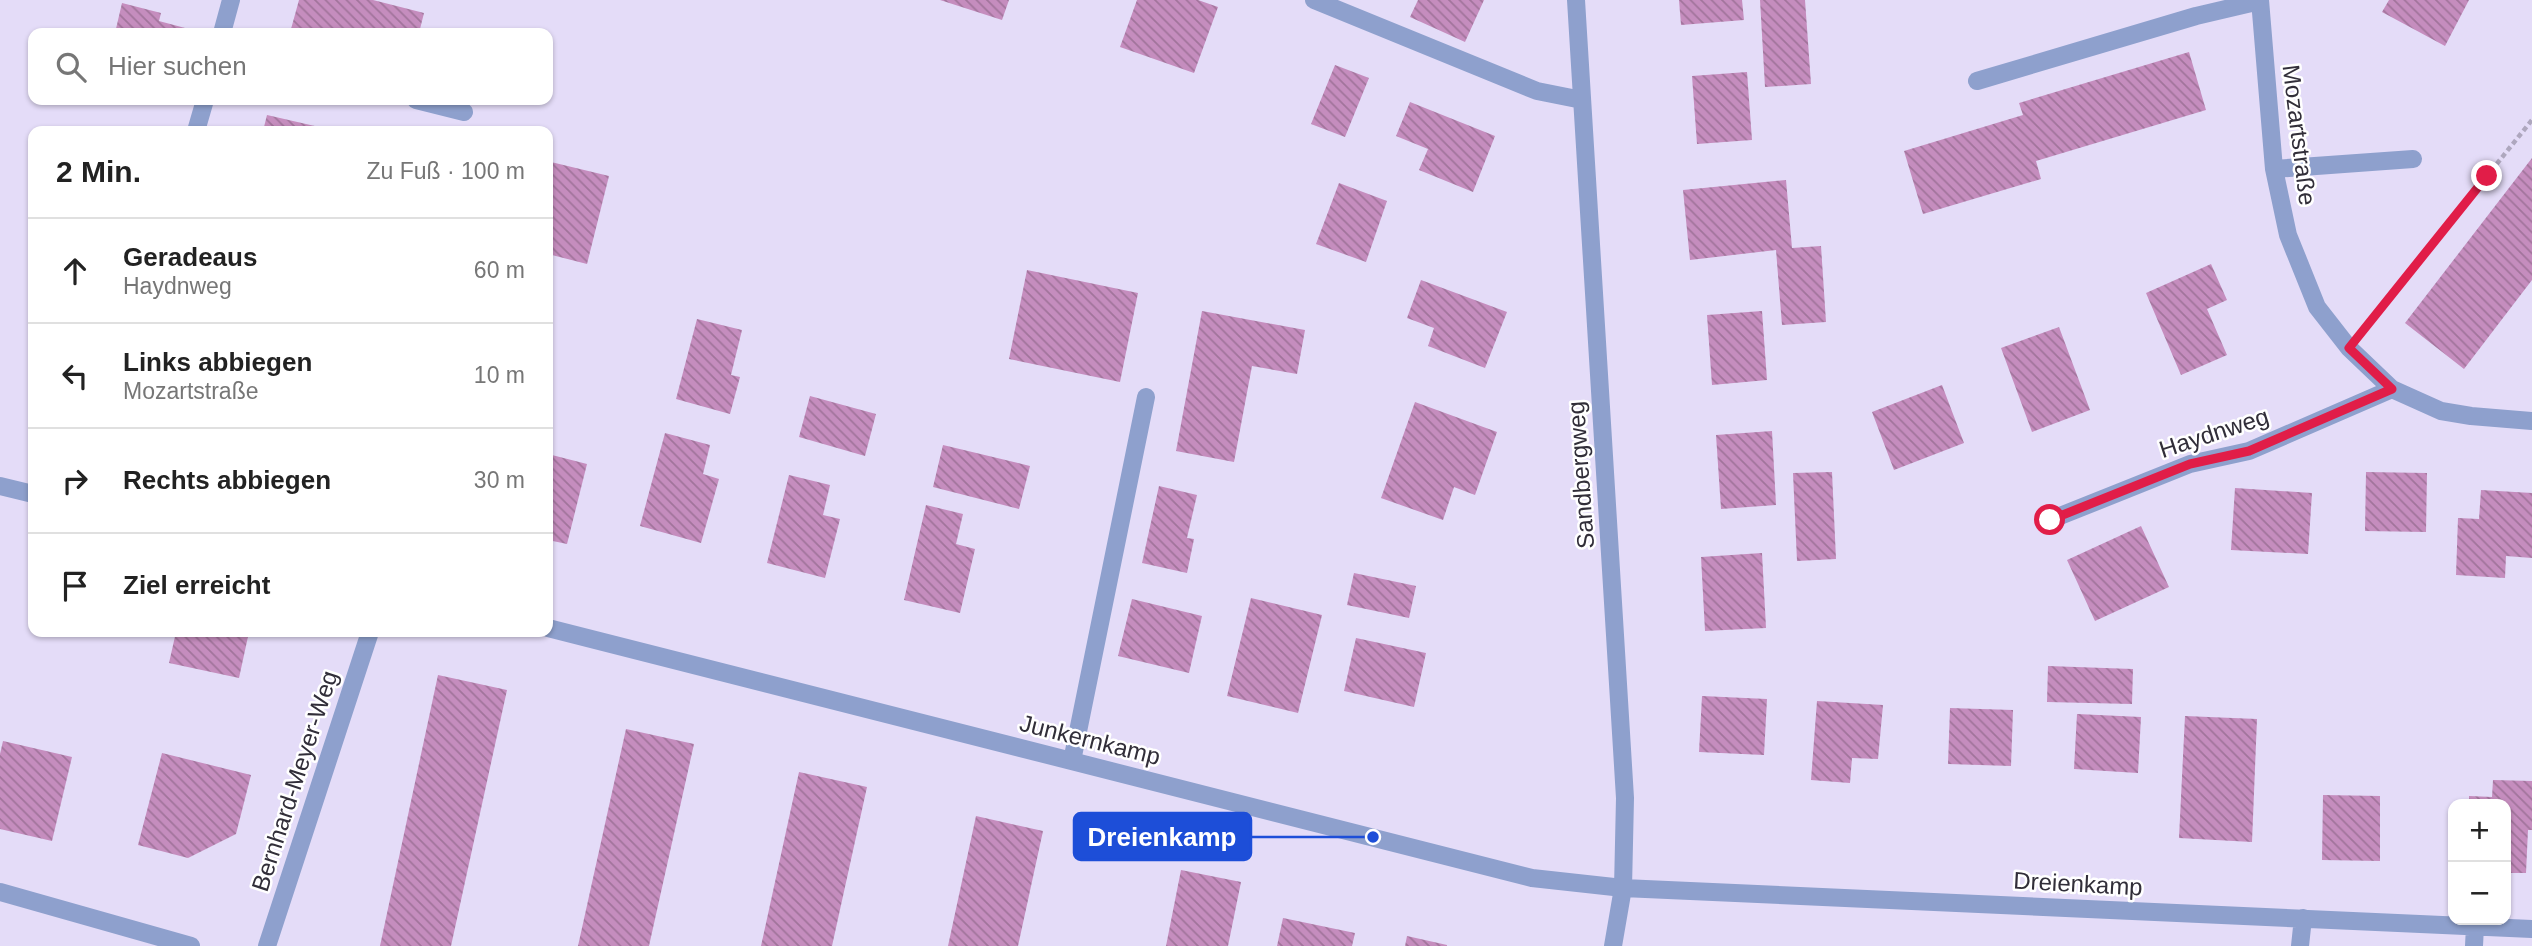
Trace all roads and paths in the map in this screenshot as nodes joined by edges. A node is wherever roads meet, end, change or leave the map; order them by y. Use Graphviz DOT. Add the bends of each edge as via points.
graph roads {
  1 [pos="231,0"];
  2 [pos="1314,0"];
  3 [pos="1576,0"];
  4 [pos="2260,1"];
  5 [pos="223,28"];
  6 [pos="1977,81"];
  7 [pos="1582,100"];
  8 [pos="204,105"];
  9 [pos="436,105"];
  10 [pos="464,112"];
  11 [pos="2532,120"];
  12 [pos="197,126"];
  13 [pos="2413,159"];
  14 [pos="2274,169"];
  15 [pos="2349,348"];
  16 [pos="2392,389"];
  17 [pos="1146,397"];
  18 [pos="2532,421"];
  19 [pos="0,485"];
  20 [pos="28,493"];
  21 [pos="2050,520"];
  22 [pos="553,629"];
  23 [pos="368,637"];
  24 [pos="1072,761"];
  25 [pos="1623,888"];
  26 [pos="0,892"];
  27 [pos="2303,918"];
  28 [pos="2475,926"];
  29 [pos="2532,929"];
  30 [pos="191,946"];
  31 [pos="267,946"];
  32 [pos="1613,946"];
  33 [pos="2300,946"];
  34 [pos="2474,946"];
  1 -- 5 [label="street"];
  2 -- 7 [label="street" via="1537,91"];
  3 -- 7 [label="street, Sandbergweg"];
  4 -- 6 [label="street"];
  4 -- 14 [label="street, Mozartstraße"];
  7 -- 25 [label="street, Sandbergweg" via="1625,798"];
  8 -- 12 [label="street"];
  9 -- 10 [label="street"];
  11 -- 15 [label="path"];
  13 -- 14 [label="street"];
  14 -- 15 [label="street, Mozartstraße" via="2288,234 2317,307"];
  15 -- 16 [label="street, Mozartstraße"];
  16 -- 18 [label="street, Mozartstraße" via="2441,411"];
  16 -- 21 [label="street, Haydnweg" via="2249,451 2190,464"];
  17 -- 24 [label="street"];
  19 -- 20 [label="street"];
  22 -- 24 [label="street, Junkernkamp"];
  23 -- 31 [label="street, Bernhard-Meyer-Weg"];
  24 -- 25 [label="street, Junkernkamp" via="1532,878"];
  25 -- 27 [label="street, Dreienkamp"];
  25 -- 32 [label="street, Sandbergweg"];
  26 -- 30 [label="street"];
  27 -- 28 [label="street, Dreienkamp"];
  27 -- 33 [label="street"];
  28 -- 29 [label="street, Dreienkamp"];
  28 -- 34 [label="street"];
}
